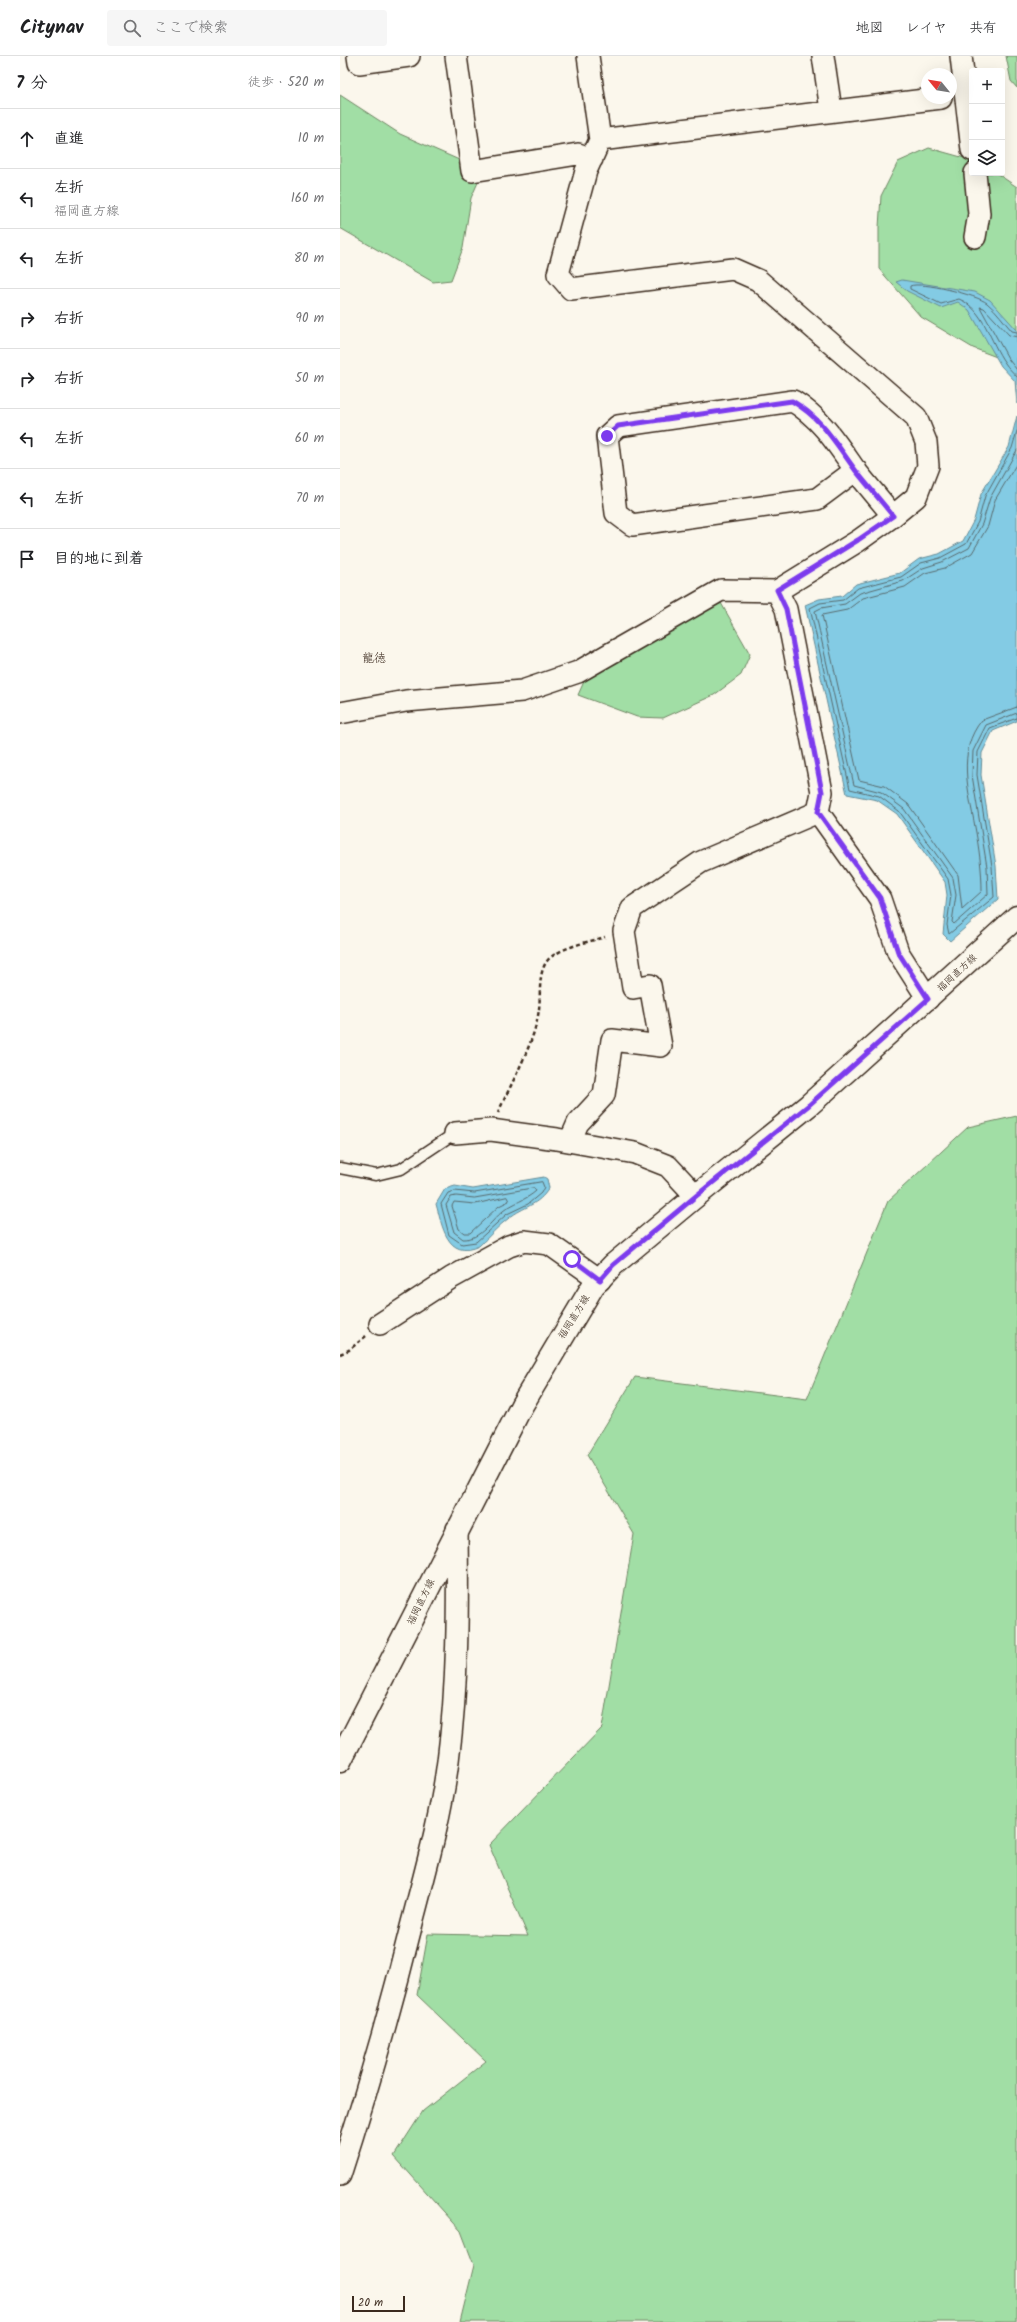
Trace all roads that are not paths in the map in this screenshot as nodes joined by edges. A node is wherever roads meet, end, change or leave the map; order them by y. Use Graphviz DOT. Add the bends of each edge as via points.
graph roads {
  1 [pos="358,56"];
  2 [pos="409,56"];
  3 [pos="456,56"];
  4 [pos="588,56"];
  5 [pos="823,56"];
  6 [pos="961,56"];
  7 [pos="958,96"];
  8 [pos="921,100"];
  9 [pos="831,110"];
  10 [pos="600,140"];
  11 [pos="969,140"];
  12 [pos="592,159"];
  13 [pos="975,176"];
  14 [pos="974,237"];
  15 [pos="856,470"];
  16 [pos="893,516"];
  17 [pos="777,590"];
  18 [pos="340,713"];
  19 [pos="818,812"];
  20 [pos="1017,917"];
  21 [pos="928,999"];
  22 [pos="455,1133"];
  23 [pos="570,1141"];
  24 [pos="340,1168"];
  25 [pos="696,1196"];
  26 [pos="600,1280"];
  27 [pos="380,1324"];
  28 [pos="457,1529"];
  29 [pos="340,1761"];
  30 [pos="340,2175"];
  1 -- 2 [label="street" via="359,63"];
  3 -- 12 [label="street" via="472,170 578,154"];
  4 -- 10 [label="street"];
  5 -- 9 [label="street"];
  6 -- 7 [label="street"];
  7 -- 11 [label="street"];
  8 -- 9 [label="street"];
  9 -- 10 [label="street"];
  10 -- 12 [label="street"];
  12 -- 16 [label="street" via="586,172 558,274 571,289 733,269 758,280 916,417 926,442 928,466 916,497"];
  13 -- 14 [label="street" via="979,214"];
  15 -- 15 [label="street" via="836,439 792,401 618,426 607,436 616,512 632,525 817,499"];
  15 -- 16 [label="street"];
  16 -- 17 [label="street"];
  17 -- 18 [label="street" via="721,590 578,672 522,691 406,701"];
  17 -- 19 [label="street" via="786,609 822,792"];
  19 -- 21 [label="street" via="880,898 898,952"];
  19 -- 23 [label="street" via="701,862 632,908 624,931 633,988 650,985 661,1046 612,1040 604,1096 578,1123"];
  20 -- 21 [label="main road, 福岡直方線"];
  21 -- 25 [label="main road, 福岡直方線" via="809,1105"];
  22 -- 23 [label="street" via="491,1130"];
  22 -- 24 [label="lane" via="401,1169 376,1175"];
  23 -- 25 [label="street" via="635,1154 668,1166"];
  25 -- 26 [label="main road, 福岡直方線" via="613,1265"];
  26 -- 27 [label="street" via="549,1244 524,1241 509,1246 451,1278"];
  26 -- 28 [label="main road, 福岡直方線" via="593,1286 522,1406"];
  28 -- 29 [label="main road, 福岡直方線"];
  28 -- 30 [label="street" via="458,1634 448,1761 435,1833 402,1962"];
}
